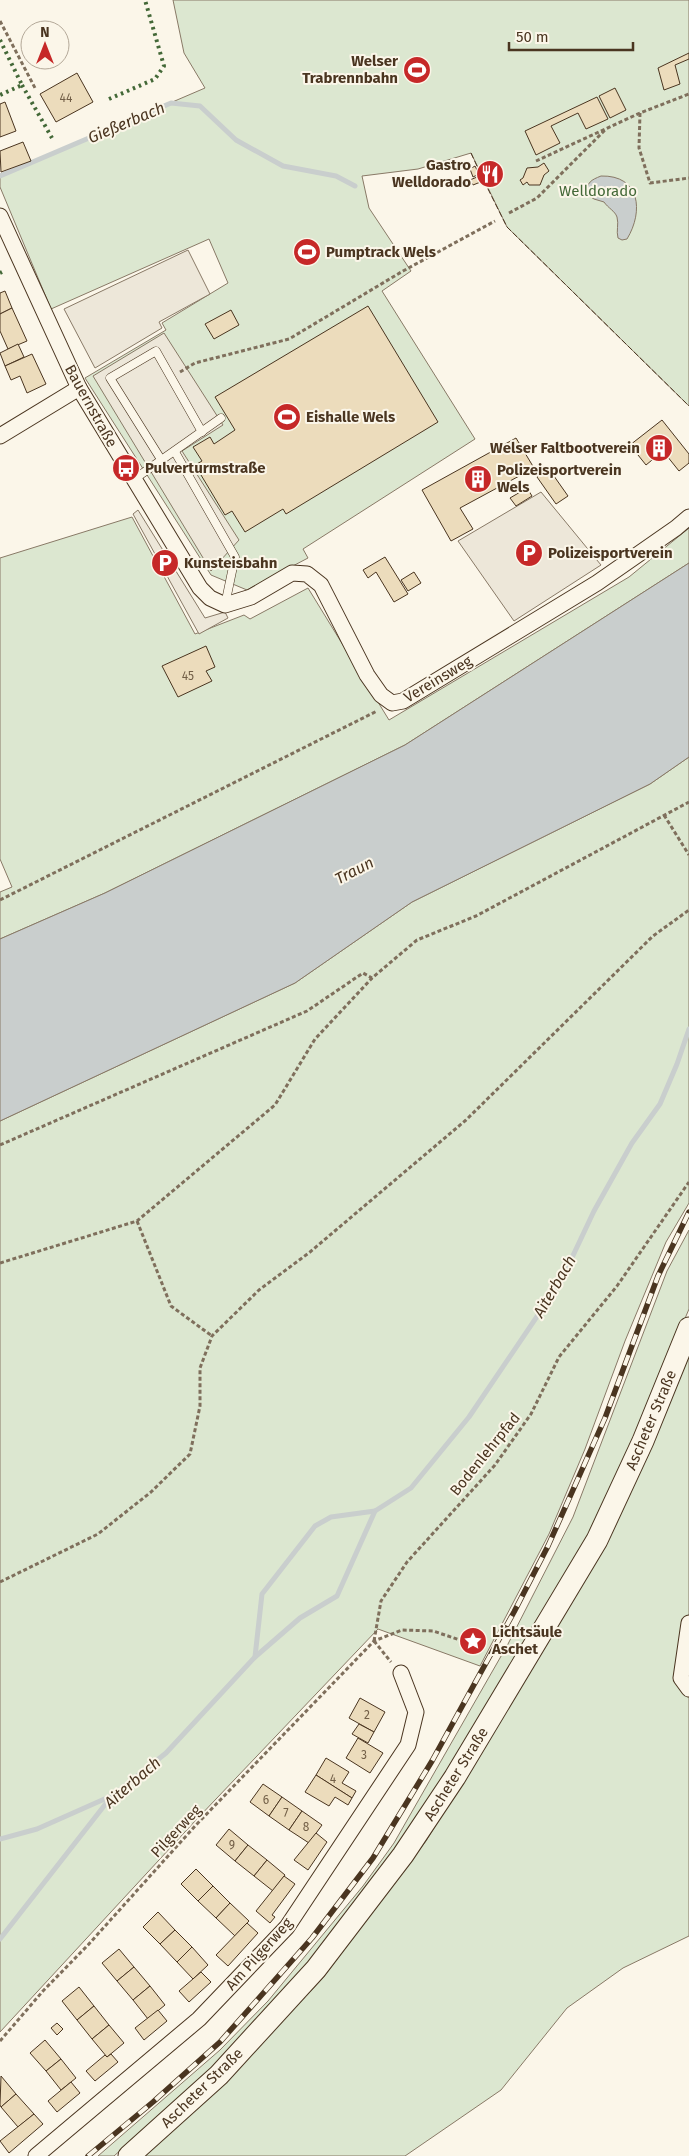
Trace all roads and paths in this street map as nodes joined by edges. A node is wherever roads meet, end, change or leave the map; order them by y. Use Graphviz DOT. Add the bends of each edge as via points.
graph roads {
  1 [pos="0,21"];
  2 [pos="35,88"];
  3 [pos="689,94"];
  4 [pos="640,113"];
  5 [pos="608,127"];
  6 [pos="536,161"];
  7 [pos="689,178"];
  8 [pos="509,214"];
  9 [pos="0,216"];
  10 [pos="495,221"];
  11 [pos="171,378"];
  12 [pos="79,388"];
  13 [pos="221,418"];
  14 [pos="202,432"];
  15 [pos="0,436"];
  16 [pos="175,452"];
  17 [pos="162,461"];
  18 [pos="133,480"];
  19 [pos="689,517"];
  20 [pos="225,605"];
  21 [pos="392,703"];
  22 [pos="689,802"];
  23 [pos="664,815"];
  24 [pos="689,855"];
  25 [pos="0,900"];
  26 [pos="689,910"];
  27 [pos="372,978"];
  28 [pos="0,1145"];
  29 [pos="689,1182"];
  30 [pos="137,1220"];
  31 [pos="0,1264"];
  32 [pos="689,1328"];
  33 [pos="212,1336"];
  34 [pos="0,1582"];
  35 [pos="689,1622"];
  36 [pos="374,1641"];
  37 [pos="475,1645"];
  38 [pos="400,1673"];
  39 [pos="689,1689"];
  40 [pos="0,2041"];
  41 [pos="36,2156"];
  42 [pos="129,2156"];
  1 -- 2 [label="path"];
  3 -- 4 [label="path"];
  4 -- 5 [label="path"];
  4 -- 7 [label="path" via="639,148 650,183"];
  5 -- 6 [label="path"];
  5 -- 8 [label="path" via="537,198"];
  9 -- 12 [label="street, Bauernstraße"];
  10 -- 11 [label="path" via="289,339 195,364"];
  11 -- 14 [label="lane"];
  11 -- 17 [label="lane" via="156,351 110,378"];
  12 -- 15 [label="street"];
  12 -- 18 [label="street, Bauernstraße"];
  13 -- 14 [label="lane"];
  14 -- 16 [label="lane"];
  16 -- 17 [label="lane"];
  16 -- 20 [label="lane" via="234,557"];
  17 -- 18 [label="lane"];
  18 -- 20 [label="street, Bauernstraße" via="200,588 210,598"];
  19 -- 21 [label="street, Vereinsweg" via="597,583 403,701"];
  20 -- 21 [label="street, Vereinsweg" via="251,597 292,574 307,574 321,585 367,675 381,695"];
  21 -- 25 [label="path"];
  22 -- 23 [label="path"];
  23 -- 24 [label="path"];
  23 -- 27 [label="path" via="476,916 418,940"];
  26 -- 33 [label="path" via="653,936 466,1120 310,1252 259,1290"];
  27 -- 28 [label="path" via="363,973 307,1010"];
  27 -- 30 [label="path" via="315,1040 275,1105"];
  29 -- 36 [label="path, Bodenlehrpfad" via="617,1286 559,1357 531,1414 495,1465 407,1562 381,1601"];
  30 -- 31 [label="path"];
  30 -- 33 [label="path" via="171,1306"];
  32 -- 42 [label="main road, Ascheter Straße" via="643,1441 597,1540 455,1777 404,1855 316,1969 264,2026 219,2075"];
  33 -- 34 [label="path" via="200,1368 200,1406 190,1454 151,1492 98,1534"];
  35 -- 39 [label="street" via="681,1678"];
  36 -- 37 [label="path" via="402,1630 433,1631"];
  36 -- 38 [label="path"];
  36 -- 40 [label="path, Pilgerweg" via="196,1825"];
  38 -- 41 [label="street, Am Pilgerweg" via="416,1712 408,1745 286,1927 199,2019"];
}
